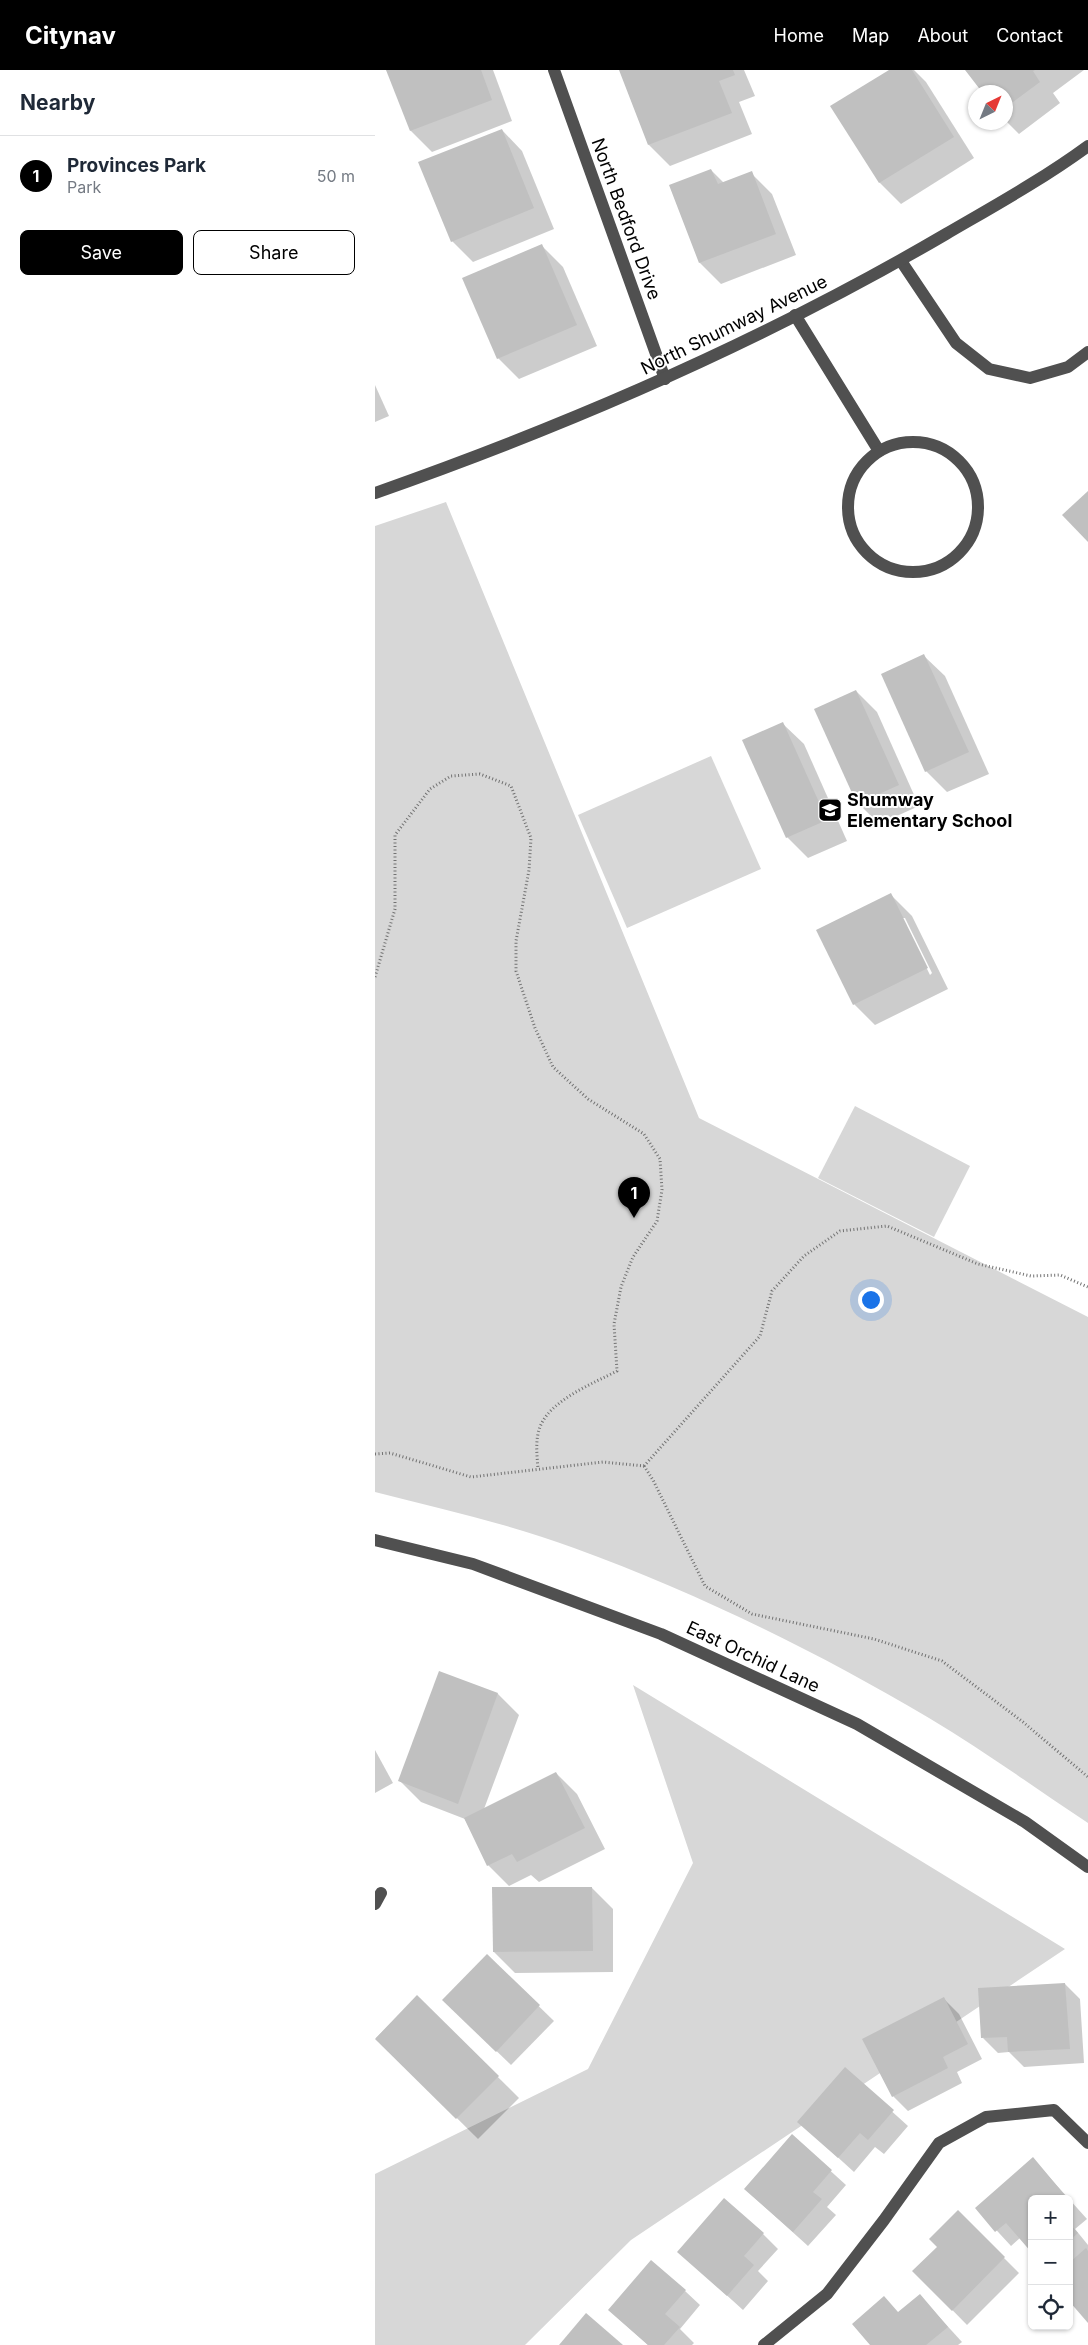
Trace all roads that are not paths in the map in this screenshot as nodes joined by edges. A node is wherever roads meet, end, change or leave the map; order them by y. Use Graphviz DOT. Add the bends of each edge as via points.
graph roads {
  1 [pos="554,70"];
  2 [pos="1088,146"];
  3 [pos="901,260"];
  4 [pos="795,315"];
  5 [pos="1088,352"];
  6 [pos="665,379"];
  7 [pos="879,451"];
  8 [pos="375,493"];
  9 [pos="375,1540"];
  10 [pos="1088,1867"];
  11 [pos="1088,2143"];
  12 [pos="764,2345"];
  1 -- 6 [label="street, North Bedford Drive"];
  2 -- 3 [label="street, North Shumway Avenue" via="1057,169"];
  3 -- 4 [label="street, North Shumway Avenue"];
  3 -- 5 [label="street" via="956,343 989,369 1030,378 1067,367"];
  4 -- 6 [label="street, North Shumway Avenue"];
  4 -- 7 [label="street"];
  6 -- 8 [label="street, North Shumway Avenue" via="504,446"];
  7 -- 7 [label="street" via="860,468 850,491 849,515 857,539 872,557 893,569 917,572 939,568 959,554 974,531 979,503 971,476 953,455 927,443 902,442"];
  9 -- 10 [label="street, East Orchid Lane" via="473,1564 661,1634 857,1724 1025,1822"];
  11 -- 12 [label="street" via="1053,2110 986,2117 939,2142 827,2294"];
}
